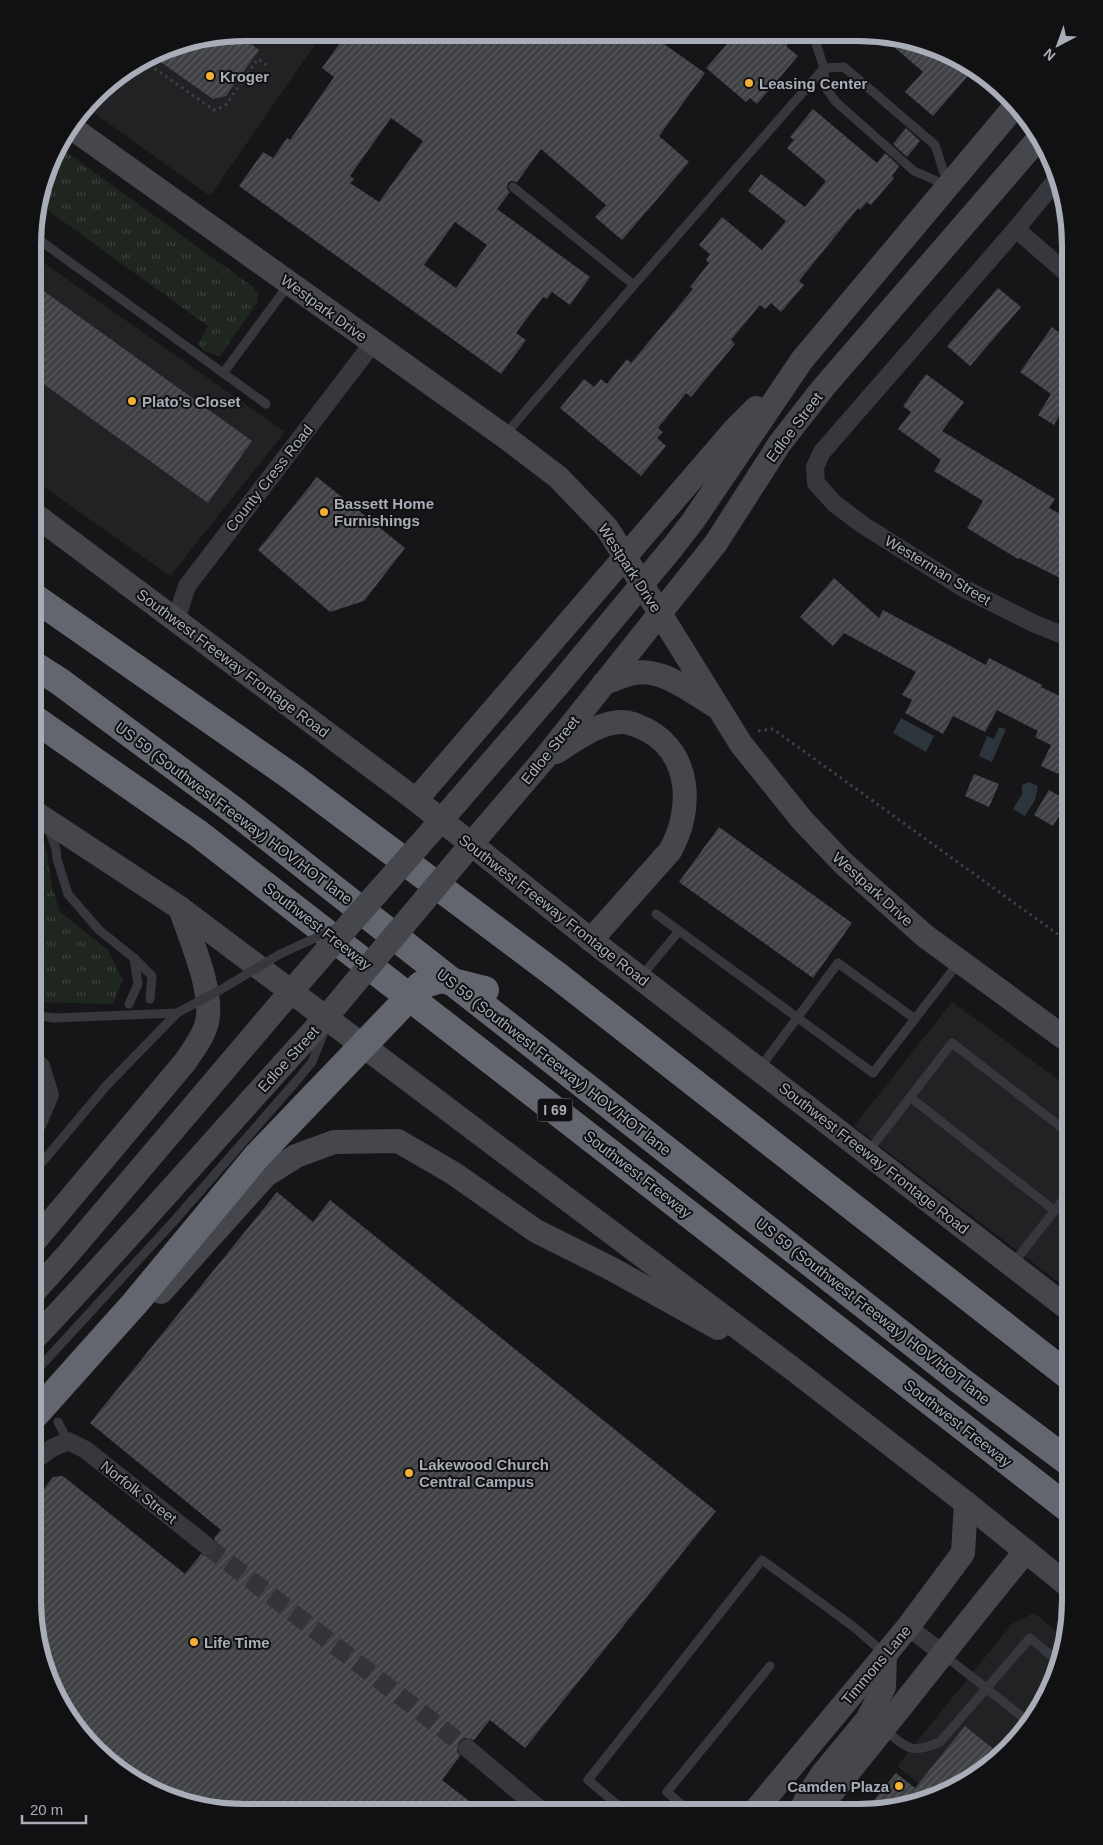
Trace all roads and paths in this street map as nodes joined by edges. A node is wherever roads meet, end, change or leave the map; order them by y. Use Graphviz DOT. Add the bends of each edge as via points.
graph roads {
  1 [pos="815,41"];
  2 [pos="150,65"];
  3 [pos="270,67"];
  4 [pos="824,68"];
  5 [pos="1011,111"];
  6 [pos="76,131"];
  7 [pos="1034,143"];
  8 [pos="1052,185"];
  9 [pos="948,186"];
  10 [pos="513,187"];
  11 [pos="977,210"];
  12 [pos="1016,229"];
  13 [pos="41,241"];
  14 [pos="1062,269"];
  15 [pos="289,284"];
  16 [pos="634,284"];
  17 [pos="373,344"];
  18 [pos="802,360"];
  19 [pos="224,372"];
  20 [pos="266,404"];
  21 [pos="504,436"];
  22 [pos="41,519"];
  23 [pos="625,558"];
  24 [pos="642,585"];
  25 [pos="41,602"];
  26 [pos="660,614"];
  27 [pos="176,620"];
  28 [pos="1062,635"];
  29 [pos="41,654"];
  30 [pos="41,669"];
  31 [pos="604,683"];
  32 [pos="718,707"];
  33 [pos="41,724"];
  34 [pos="735,734"];
  35 [pos="540,763"];
  36 [pos="416,800"];
  37 [pos="41,817"];
  38 [pos="41,818"];
  39 [pos="371,900"];
  40 [pos="180,908"];
  41 [pos="656,914"];
  42 [pos="350,922"];
  43 [pos="403,925"];
  44 [pos="679,931"];
  45 [pos="1062,937"];
  46 [pos="590,940"];
  47 [pos="134,958"];
  48 [pos="960,962"];
  49 [pos="640,978"];
  50 [pos="485,990"];
  51 [pos="150,999"];
  52 [pos="129,1004"];
  53 [pos="332,1009"];
  54 [pos="176,1013"];
  55 [pos="41,1016"];
  56 [pos="798,1018"];
  57 [pos="915,1019"];
  58 [pos="1062,1036"];
  59 [pos="41,1066"];
  60 [pos="758,1070"];
  61 [pos="910,1097"];
  62 [pos="41,1116"];
  63 [pos="1062,1128"];
  64 [pos="867,1153"];
  65 [pos="41,1163"];
  66 [pos="1062,1202"];
  67 [pos="1055,1211"];
  68 [pos="41,1233"];
  69 [pos="1012,1266"];
  70 [pos="41,1284"];
  71 [pos="1062,1304"];
  72 [pos="41,1332"];
  73 [pos="41,1367"];
  74 [pos="793,1369"];
  75 [pos="1062,1371"];
  76 [pos="41,1418"];
  77 [pos="1062,1435"];
  78 [pos="68,1441"];
  79 [pos="41,1456"];
  80 [pos="1062,1457"];
  81 [pos="966,1503"];
  82 [pos="1062,1504"];
  83 [pos="208,1546"];
  84 [pos="1026,1552"];
  85 [pos="1062,1581"];
  86 [pos="908,1627"];
  87 [pos="942,1653"];
  88 [pos="885,1654"];
  89 [pos="1053,1657"];
  90 [pos="770,1666"];
  91 [pos="986,1689"];
  92 [pos="1023,1719"];
  93 [pos="884,1730"];
  94 [pos="467,1748"];
  95 [pos="534,1804"];
  96 [pos="616,1804"];
  97 [pos="681,1804"];
  98 [pos="761,1804"];
  99 [pos="804,1804"];
  100 [pos="823,1804"];
  1 -- 4 [label="lane"];
  2 -- 3 [label="path" via="214,110 225,106 258,59"];
  4 -- 9 [label="lane" via="826,87 836,102 914,171"];
  4 -- 9 [label="lane" via="844,67 935,145"];
  4 -- 16 [label="lane"];
  5 -- 9 [label="main road, Edloe Street"];
  6 -- 15 [label="main road, Westpark Drive"];
  7 -- 11 [label="main road, Edloe Street"];
  8 -- 12 [label="street"];
  9 -- 11 [label="main road"];
  9 -- 18 [label="main road, Edloe Street"];
  10 -- 16 [label="lane"];
  11 -- 26 [label="main road, Edloe Street" via="866,337 780,443 716,543"];
  12 -- 14 [label="street"];
  12 -- 28 [label="street, Westerman Street" via="822,452 814,467 816,483 835,504 863,524 963,588"];
  13 -- 19 [label="lane"];
  15 -- 17 [label="main road, Westpark Drive"];
  15 -- 19 [label="lane"];
  16 -- 21 [label="lane"];
  17 -- 21 [label="main road, Westpark Drive"];
  17 -- 27 [label="street, County Cress Road" via="187,586"];
  18 -- 23 [label="main road" via="734,430"];
  18 -- 24 [label="main road, Edloe Street" via="693,521"];
  19 -- 20 [label="lane"];
  21 -- 23 [label="main road, Westpark Drive" via="558,477 607,528"];
  22 -- 27 [label="main road, Southwest Freeway Frontage Road"];
  23 -- 24 [label="main road, Westpark Drive"];
  23 -- 36 [label="main road"];
  24 -- 26 [label="main road, Westpark Drive"];
  24 -- 39 [label="main road, Edloe Street, bridge" via="513,739"];
  25 -- 75 [label="highway" via="292,777 528,954"];
  26 -- 31 [label="main road, Edloe Street"];
  26 -- 32 [label="main road, Westpark Drive"];
  27 -- 36 [label="main road, Southwest Freeway Frontage Road"];
  29 -- 39 [label="highway"];
  30 -- 80 [label="highway, US 59 (Southwest Freeway) HOV/HOT lane" via="236,812"];
  31 -- 32 [label="main road" via="635,673 651,673 666,677"];
  31 -- 35 [label="main road, Edloe Street"];
  32 -- 34 [label="main road, Westpark Drive"];
  33 -- 82 [label="highway, Southwest Freeway / I 69" via="199,834"];
  34 -- 45 [label="path" via="773,729"];
  34 -- 48 [label="main road, Westpark Drive" via="802,820 843,863 925,936"];
  35 -- 43 [label="main road, Edloe Street, bridge"];
  35 -- 46 [label="main road" via="600,726 622,722 633,723 656,735 680,766 685,804 678,836 670,851"];
  36 -- 46 [label="main road, Southwest Freeway Frontage Road"];
  37 -- 40 [label="main road"];
  38 -- 47 [label="lane" via="56,849 68,894 99,930"];
  39 -- 42 [label="main road, Edloe Street, bridge"];
  39 -- 43 [label="highway"];
  40 -- 68 [label="main road" via="199,959 209,1006 207,1023 185,1062"];
  40 -- 74 [label="main road"];
  41 -- 44 [label="lane"];
  42 -- 54 [label="lane, bridge" via="280,954"];
  42 -- 70 [label="main road, Edloe Street, bridge"];
  43 -- 50 [label="highway, bridge"];
  43 -- 53 [label="main road, Edloe Street, bridge"];
  44 -- 49 [label="lane"];
  44 -- 56 [label="lane"];
  46 -- 49 [label="main road, Southwest Freeway Frontage Road"];
  47 -- 51 [label="lane" via="152,976"];
  47 -- 52 [label="lane" via="138,984"];
  48 -- 57 [label="lane"];
  48 -- 58 [label="main road, Westpark Drive"];
  49 -- 60 [label="main road, Southwest Freeway Frontage Road"];
  50 -- 76 [label="highway, bridge" via="441,979 421,985 257,1156"];
  50 -- 77 [label="highway"];
  53 -- 72 [label="main road, Edloe Street, bridge"];
  53 -- 73 [label="lane, bridge" via="312,1062 174,1221"];
  54 -- 55 [label="lane, bridge"];
  54 -- 65 [label="lane" via="107,1085"];
  56 -- 57 [label="lane" via="873,1073"];
  56 -- 57 [label="lane" via="838,963"];
  56 -- 60 [label="lane"];
  59 -- 62 [label="street" via="50,1095"];
  60 -- 64 [label="main road, Southwest Freeway Frontage Road"];
  61 -- 63 [label="lane" via="952,1043"];
  61 -- 64 [label="lane"];
  61 -- 67 [label="lane"];
  64 -- 69 [label="main road, Southwest Freeway Frontage Road"];
  66 -- 67 [label="lane"];
  67 -- 69 [label="lane"];
  69 -- 71 [label="main road, Southwest Freeway Frontage Road"];
  74 -- 76 [label="main road" via="536,1231 453,1173 398,1141 334,1142 296,1156 266,1174 98,1363"];
  74 -- 81 [label="main road"];
  76 -- 78 [label="lane"];
  78 -- 79 [label="street"];
  78 -- 83 [label="street, Norfolk Street" via="86,1450"];
  81 -- 84 [label="main road"];
  81 -- 86 [label="main road, Timmons Lane" via="963,1553"];
  84 -- 85 [label="main road"];
  84 -- 87 [label="main road"];
  86 -- 87 [label="street"];
  86 -- 88 [label="main road, Timmons Lane"];
  87 -- 91 [label="lane"];
  87 -- 93 [label="main road"];
  88 -- 96 [label="lane" via="854,1627 762,1560 588,1780"];
  88 -- 98 [label="main road, Timmons Lane"];
  88 -- 99 [label="main road" via="884,1687 867,1720 822,1773"];
  89 -- 91 [label="lane" via="1030,1638"];
  90 -- 97 [label="lane" via="667,1792"];
  91 -- 92 [label="lane"];
  91 -- 93 [label="lane" via="940,1742 925,1749 906,1748"];
  93 -- 100 [label="main road"];
  94 -- 95 [label="street"];
}
